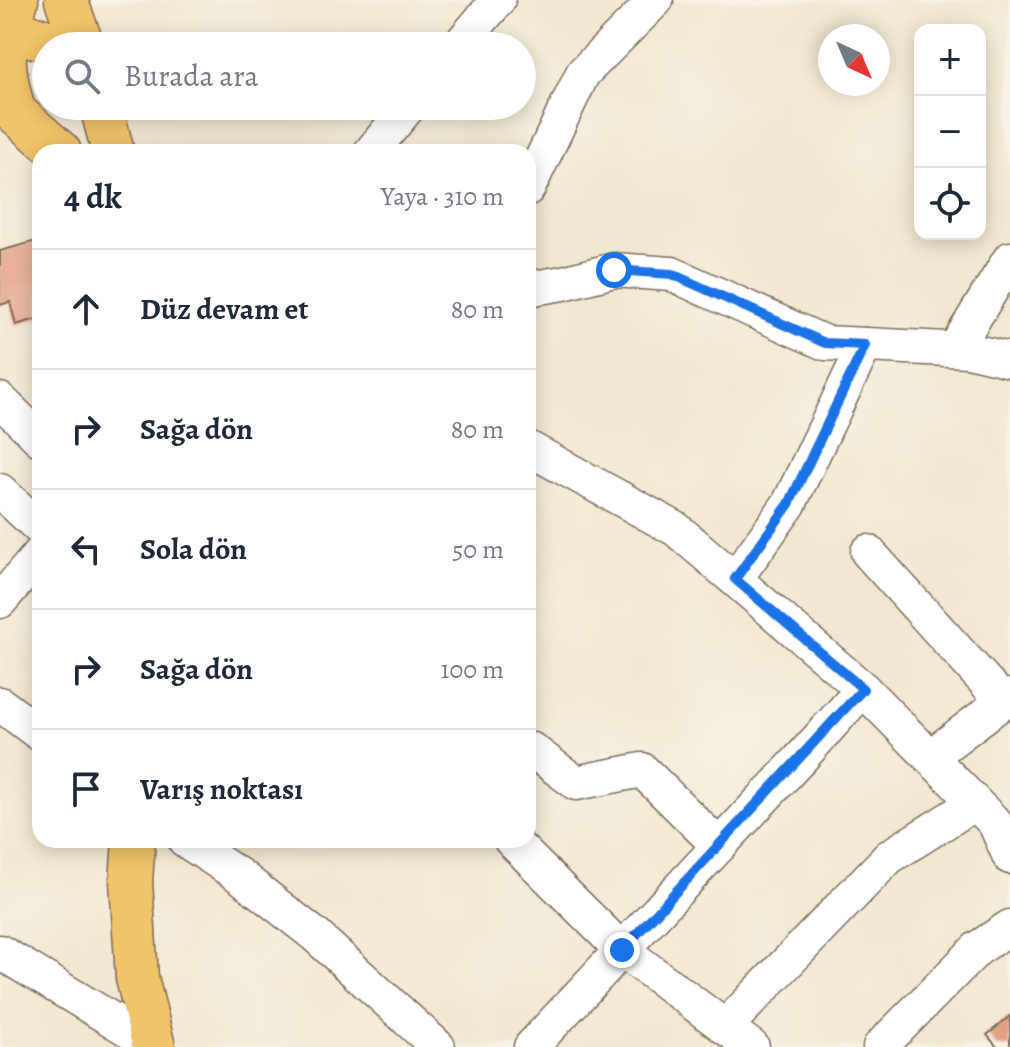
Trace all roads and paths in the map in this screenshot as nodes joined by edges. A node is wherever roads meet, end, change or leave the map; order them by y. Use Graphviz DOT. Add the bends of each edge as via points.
graph roads {
  1 [pos="66,0"];
  2 [pos="498,0"];
  3 [pos="656,0"];
  4 [pos="9,19"];
  5 [pos="33,32"];
  6 [pos="78,32"];
  7 [pos="471,32"];
  8 [pos="5,111"];
  9 [pos="105,120"];
  10 [pos="397,120"];
  11 [pos="49,144"];
  12 [pos="111,144"];
  13 [pos="378,144"];
  14 [pos="536,171"];
  15 [pos="1010,259"];
  16 [pos="536,287"];
  17 [pos="865,345"];
  18 [pos="955,349"];
  19 [pos="1010,360"];
  20 [pos="0,400"];
  21 [pos="32,431"];
  22 [pos="536,452"];
  23 [pos="0,491"];
  24 [pos="32,521"];
  25 [pos="868,552"];
  26 [pos="32,563"];
  27 [pos="735,579"];
  28 [pos="0,601"];
  29 [pos="863,689"];
  30 [pos="1007,698"];
  31 [pos="0,704"];
  32 [pos="32,728"];
  33 [pos="536,753"];
  34 [pos="930,757"];
  35 [pos="975,803"];
  36 [pos="719,846"];
  37 [pos="133,848"];
  38 [pos="197,848"];
  39 [pos="519,848"];
  40 [pos="1010,857"];
  41 [pos="1010,908"];
  42 [pos="1010,914"];
  43 [pos="1010,927"];
  44 [pos="622,950"];
  45 [pos="0,952"];
  46 [pos="725,1027"];
  47 [pos="154,1046"];
  48 [pos="438,1047"];
  49 [pos="531,1047"];
  50 [pos="752,1047"];
  51 [pos="880,1047"];
  1 -- 6 [label="main road"];
  2 -- 7 [label="street"];
  3 -- 14 [label="street" via="583,73"];
  4 -- 5 [label="main road"];
  4 -- 8 [label="main road" via="3,49"];
  8 -- 11 [label="main road"];
  9 -- 12 [label="main road"];
  10 -- 13 [label="street"];
  15 -- 18 [label="street"];
  16 -- 17 [label="street" via="614,270 672,274 825,343"];
  17 -- 18 [label="street"];
  17 -- 27 [label="street" via="789,504"];
  18 -- 19 [label="street"];
  20 -- 21 [label="street"];
  22 -- 27 [label="street" via="676,529"];
  23 -- 24 [label="street"];
  25 -- 30 [label="street"];
  26 -- 28 [label="street"];
  27 -- 29 [label="street"];
  29 -- 34 [label="street"];
  29 -- 36 [label="street"];
  30 -- 34 [label="street"];
  31 -- 32 [label="street"];
  33 -- 36 [label="street" via="576,783 642,770"];
  34 -- 35 [label="street"];
  35 -- 40 [label="street" via="995,823"];
  35 -- 46 [label="street" via="889,857"];
  36 -- 44 [label="street"];
  37 -- 47 [label="main road" via="137,978"];
  38 -- 48 [label="street" via="315,935"];
  39 -- 44 [label="street"];
  41 -- 42 [label="street"];
  43 -- 51 [label="street" via="977,949"];
  44 -- 46 [label="street"];
  44 -- 49 [label="street"];
  45 -- 47 [label="street"];
  46 -- 50 [label="street"];
}
